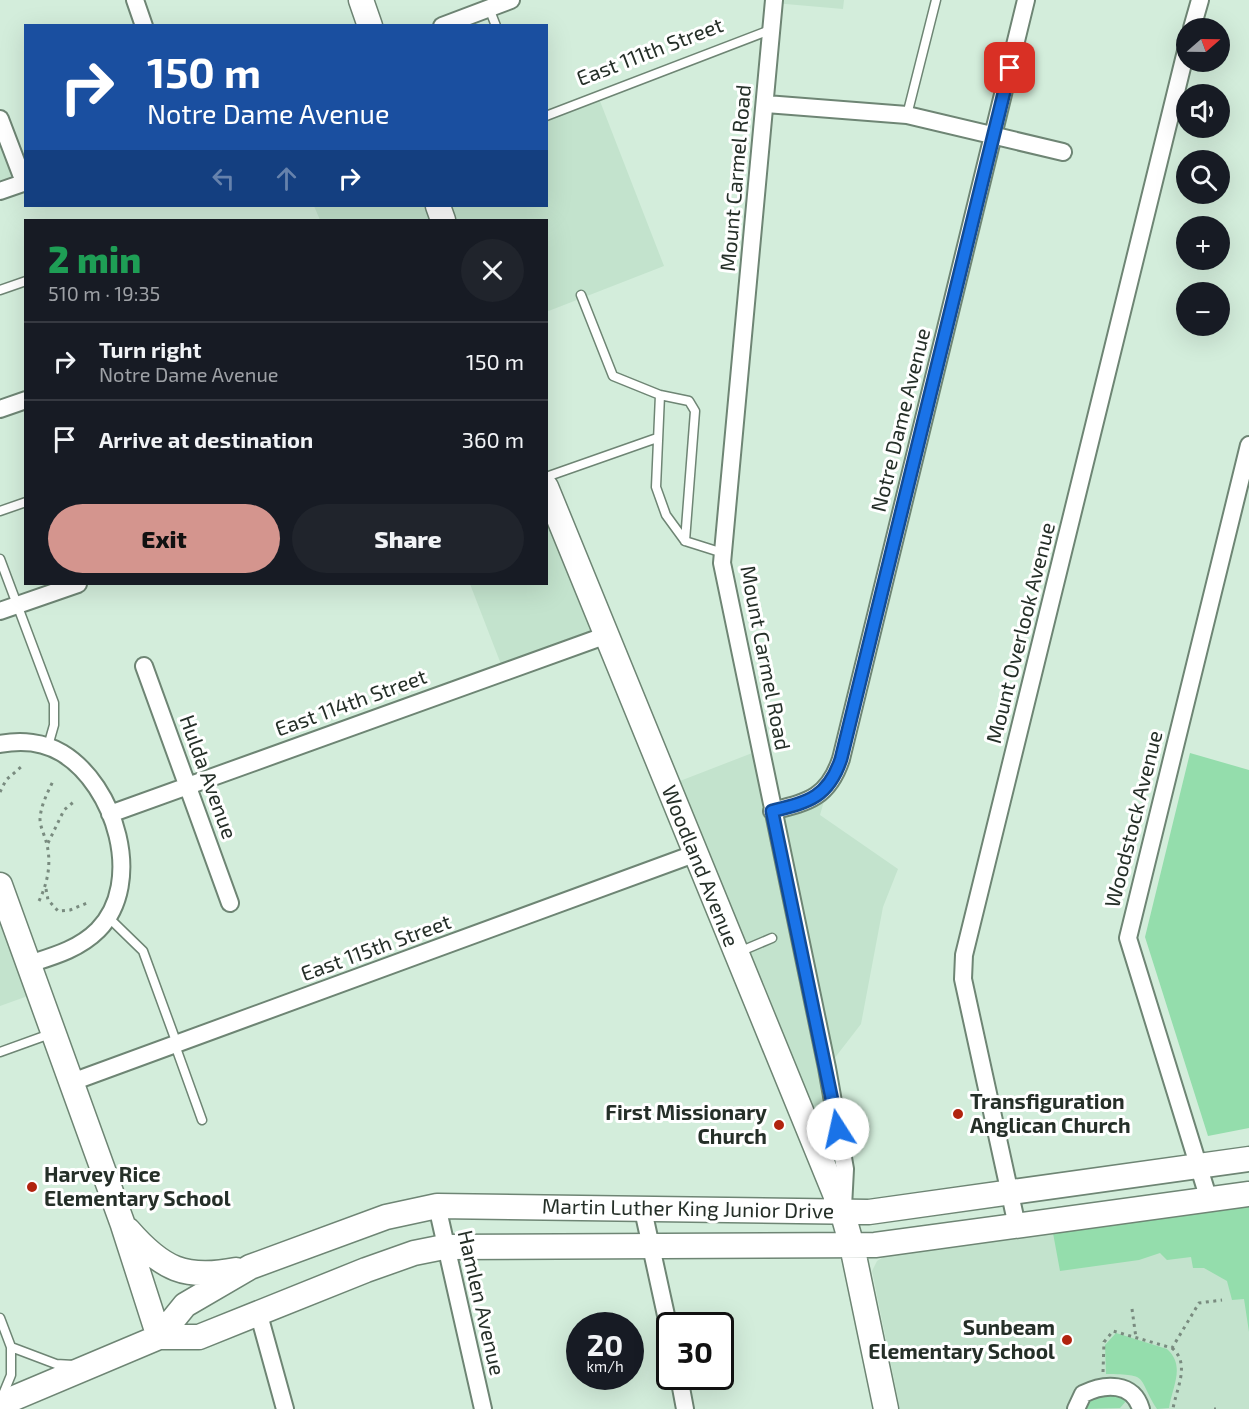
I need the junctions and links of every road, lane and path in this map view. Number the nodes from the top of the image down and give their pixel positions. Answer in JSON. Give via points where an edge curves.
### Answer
{"nodes":[{"id":1,"x":135,"y":0,"type":"edge"},
{"id":2,"x":361,"y":0,"type":"edge"},
{"id":3,"x":512,"y":0,"type":"edge"},
{"id":4,"x":774,"y":0,"type":"edge"},
{"id":5,"x":936,"y":0,"type":"edge"},
{"id":6,"x":1026,"y":0,"type":"edge"},
{"id":7,"x":1200,"y":0,"type":"edge"},
{"id":8,"x":489,"y":8,"type":"junction"},
{"id":9,"x":1195,"y":18,"type":"edge"},
{"id":10,"x":143,"y":24,"type":"edge"},
{"id":11,"x":369,"y":24,"type":"edge"},
{"id":12,"x":447,"y":24,"type":"edge"},
{"id":13,"x":495,"y":24,"type":"edge"},
{"id":14,"x":770,"y":30,"type":"junction"},
{"id":15,"x":1181,"y":72,"type":"edge"},
{"id":16,"x":766,"y":104,"type":"junction"},
{"id":17,"x":548,"y":115,"type":"edge"},
{"id":18,"x":907,"y":115,"type":"junction"},
{"id":19,"x":0,"y":119,"type":"edge"},
{"id":20,"x":994,"y":136,"type":"junction"},
{"id":21,"x":1063,"y":152,"type":"dead end"},
{"id":22,"x":24,"y":179,"type":"edge"},
{"id":23,"x":24,"y":182,"type":"edge"},
{"id":24,"x":0,"y":191,"type":"edge"},
{"id":25,"x":24,"y":282,"type":"edge"},
{"id":26,"x":0,"y":290,"type":"edge"},
{"id":27,"x":581,"y":295,"type":"dead end"},
{"id":28,"x":660,"y":395,"type":"junction"},
{"id":29,"x":24,"y":401,"type":"edge"},
{"id":30,"x":0,"y":409,"type":"edge"},
{"id":31,"x":657,"y":438,"type":"junction"},
{"id":32,"x":1249,"y":445,"type":"edge"},
{"id":33,"x":548,"y":476,"type":"edge"},
{"id":34,"x":548,"y":492,"type":"edge"},
{"id":35,"x":24,"y":502,"type":"edge"},
{"id":36,"x":0,"y":511,"type":"edge"},
{"id":37,"x":685,"y":541,"type":"junction"},
{"id":38,"x":723,"y":553,"type":"junction"},
{"id":39,"x":0,"y":559,"type":"edge"},
{"id":40,"x":75,"y":585,"type":"edge"},
{"id":41,"x":18,"y":605,"type":"junction"},
{"id":42,"x":0,"y":611,"type":"edge"},
{"id":43,"x":607,"y":635,"type":"junction"},
{"id":44,"x":144,"y":666,"type":"dead end"},
{"id":45,"x":0,"y":744,"type":"edge"},
{"id":46,"x":48,"y":746,"type":"junction"},
{"id":47,"x":21,"y":767,"type":"dead end"},
{"id":48,"x":54,"y":779,"type":"dead end"},
{"id":49,"x":188,"y":786,"type":"junction"},
{"id":50,"x":0,"y":792,"type":"edge"},
{"id":51,"x":76,"y":800,"type":"dead end"},
{"id":52,"x":772,"y":811,"type":"junction"},
{"id":53,"x":110,"y":814,"type":"junction"},
{"id":54,"x":47,"y":844,"type":"junction"},
{"id":55,"x":694,"y":854,"type":"junction"},
{"id":56,"x":0,"y":885,"type":"edge"},
{"id":57,"x":45,"y":887,"type":"junction"},
{"id":58,"x":39,"y":901,"type":"dead end"},
{"id":59,"x":87,"y":903,"type":"dead end"},
{"id":60,"x":230,"y":903,"type":"dead end"},
{"id":61,"x":108,"y":917,"type":"junction"},
{"id":62,"x":772,"y":938,"type":"dead end"},
{"id":63,"x":735,"y":953,"type":"junction"},
{"id":64,"x":29,"y":964,"type":"junction"},
{"id":65,"x":54,"y":1033,"type":"junction"},
{"id":66,"x":176,"y":1044,"type":"junction"},
{"id":67,"x":0,"y":1052,"type":"edge"},
{"id":68,"x":72,"y":1082,"type":"junction"},
{"id":69,"x":202,"y":1120,"type":"dead end"},
{"id":70,"x":1249,"y":1159,"type":"edge"},
{"id":71,"x":1198,"y":1166,"type":"junction"},
{"id":72,"x":1008,"y":1192,"type":"junction"},
{"id":73,"x":1249,"y":1194,"type":"edge"},
{"id":74,"x":1209,"y":1200,"type":"junction"},
{"id":75,"x":437,"y":1206,"type":"junction"},
{"id":76,"x":643,"y":1210,"type":"junction"},
{"id":77,"x":842,"y":1211,"type":"junction"},
{"id":78,"x":123,"y":1225,"type":"junction"},
{"id":79,"x":1017,"y":1226,"type":"junction"},
{"id":80,"x":852,"y":1246,"type":"junction"},
{"id":81,"x":444,"y":1247,"type":"junction"},
{"id":82,"x":652,"y":1247,"type":"junction"},
{"id":83,"x":250,"y":1267,"type":"junction"},
{"id":84,"x":1222,"y":1299,"type":"dead end"},
{"id":85,"x":1132,"y":1309,"type":"dead end"},
{"id":86,"x":665,"y":1312,"type":"edge"},
{"id":87,"x":259,"y":1315,"type":"junction"},
{"id":88,"x":0,"y":1318,"type":"edge"},
{"id":89,"x":159,"y":1337,"type":"junction"},
{"id":90,"x":1136,"y":1338,"type":"junction"},
{"id":91,"x":11,"y":1347,"type":"junction"},
{"id":92,"x":1172,"y":1348,"type":"junction"},
{"id":93,"x":86,"y":1370,"type":"junction"},
{"id":94,"x":1104,"y":1377,"type":"dead end"},
{"id":95,"x":681,"y":1390,"type":"edge"},
{"id":96,"x":13,"y":1402,"type":"edge"},
{"id":97,"x":285,"y":1409,"type":"edge"},
{"id":98,"x":483,"y":1409,"type":"edge"},
{"id":99,"x":685,"y":1409,"type":"edge"},
{"id":100,"x":886,"y":1409,"type":"edge"},
{"id":101,"x":1076,"y":1409,"type":"edge"},
{"id":102,"x":1141,"y":1409,"type":"edge"},
{"id":103,"x":1173,"y":1409,"type":"edge"}],
"edges":[{"from":1,"to":10,"type":"street"},
{"from":2,"to":11,"type":"main road"},
{"from":3,"to":8,"type":"street"},
{"from":4,"to":14,"type":"street","name":"Mount Carmel Road"},
{"from":5,"to":18,"type":"lane"},
{"from":6,"to":20,"type":"street","name":"Notre Dame Avenue"},
{"from":7,"to":9,"type":"street"},
{"from":8,"to":12,"type":"street"},
{"from":8,"to":13,"type":"lane"},
{"from":14,"to":16,"type":"street","name":"Mount Carmel Road"},
{"from":14,"to":17,"type":"lane","name":"East 111th Street"},
{"from":15,"to":72,"type":"street","name":"Mount Overlook Avenue","via":[[964,955],[963,979]]},
{"from":16,"to":18,"type":"street"},
{"from":16,"to":38,"type":"street","name":"Mount Carmel Road"},
{"from":18,"to":20,"type":"street"},
{"from":19,"to":22,"type":"street"},
{"from":20,"to":21,"type":"street"},
{"from":20,"to":52,"type":"street","name":"Notre Dame Avenue","via":[[836,775],[828,787],[809,801]]},
{"from":23,"to":24,"type":"street"},
{"from":25,"to":26,"type":"lane"},
{"from":27,"to":28,"type":"lane","via":[[613,376]]},
{"from":28,"to":31,"type":"lane"},
{"from":28,"to":37,"type":"lane","via":[[689,401],[695,411]]},
{"from":29,"to":30,"type":"street"},
{"from":31,"to":33,"type":"lane"},
{"from":31,"to":37,"type":"lane","via":[[656,487],[666,515]]},
{"from":32,"to":71,"type":"street","name":"Woodstock Avenue","via":[[1128,938]]},
{"from":34,"to":43,"type":"main road","name":"Woodland Avenue"},
{"from":35,"to":36,"type":"lane"},
{"from":37,"to":38,"type":"lane"},
{"from":38,"to":52,"type":"street","name":"Mount Carmel Road"},
{"from":39,"to":41,"type":"lane"},
{"from":40,"to":41,"type":"street"},
{"from":41,"to":42,"type":"street"},
{"from":41,"to":46,"type":"lane","via":[[54,703],[54,726]]},
{"from":43,"to":49,"type":"street","name":"East 114th Street"},
{"from":43,"to":55,"type":"main road","name":"Woodland Avenue"},
{"from":44,"to":49,"type":"street","name":"Hulda Avenue"},
{"from":45,"to":46,"type":"street"},
{"from":46,"to":53,"type":"street","via":[[87,774]]},
{"from":47,"to":50,"type":"path","via":[[6,780]]},
{"from":48,"to":54,"type":"path","via":[[40,821]]},
{"from":49,"to":53,"type":"street","name":"East 114th Street"},
{"from":49,"to":60,"type":"street","name":"Hulda Avenue"},
{"from":51,"to":54,"type":"path","via":[[64,810]]},
{"from":52,"to":77,"type":"street","name":"Mount Carmel Road","via":[[843,1158],[846,1182]]},
{"from":53,"to":61,"type":"street","via":[[122,864],[120,889]]},
{"from":54,"to":57,"type":"path","via":[[49,869]]},
{"from":55,"to":63,"type":"main road","name":"Woodland Avenue"},
{"from":55,"to":66,"type":"street","name":"East 115th Street"},
{"from":56,"to":64,"type":"main road"},
{"from":57,"to":58,"type":"path"},
{"from":57,"to":59,"type":"path","via":[[48,900],[58,911]]},
{"from":61,"to":64,"type":"street","via":[[78,945]]},
{"from":61,"to":66,"type":"lane","via":[[143,951]]},
{"from":62,"to":63,"type":"lane"},
{"from":63,"to":77,"type":"main road","name":"Woodland Avenue"},
{"from":64,"to":65,"type":"main road"},
{"from":65,"to":67,"type":"lane"},
{"from":65,"to":68,"type":"main road"},
{"from":66,"to":68,"type":"street","name":"East 115th Street"},
{"from":66,"to":69,"type":"lane"},
{"from":68,"to":78,"type":"main road"},
{"from":70,"to":71,"type":"main road","name":"Martin Luther King Junior Drive"},
{"from":71,"to":72,"type":"main road","name":"Martin Luther King Junior Drive"},
{"from":71,"to":74,"type":"street","name":"Woodstock Avenue"},
{"from":72,"to":77,"type":"main road","name":"Martin Luther King Junior Drive","via":[[879,1210]]},
{"from":72,"to":79,"type":"street","name":"Mount Overlook Avenue"},
{"from":73,"to":74,"type":"main road","name":"Martin Luther King Junior Drive"},
{"from":74,"to":79,"type":"main road","name":"Martin Luther King Junior Drive"},
{"from":75,"to":76,"type":"main road","name":"Martin Luther King Junior Drive"},
{"from":75,"to":81,"type":"street","name":"Hamlen Avenue"},
{"from":75,"to":83,"type":"main road","name":"Martin Luther King Junior Drive","via":[[386,1216]]},
{"from":76,"to":77,"type":"main road","name":"Martin Luther King Junior Drive"},
{"from":76,"to":82,"type":"street"},
{"from":77,"to":80,"type":"main road","name":"Woodland Avenue"},
{"from":78,"to":83,"type":"main road","via":[[150,1253],[181,1272],[215,1274]]},
{"from":78,"to":89,"type":"main road"},
{"from":79,"to":80,"type":"main road","name":"Martin Luther King Junior Drive"},
{"from":80,"to":82,"type":"main road","name":"Martin Luther King Junior Drive"},
{"from":80,"to":100,"type":"main road","name":"Woodland Avenue"},
{"from":81,"to":82,"type":"main road","name":"Martin Luther King Junior Drive"},
{"from":81,"to":87,"type":"main road","name":"Martin Luther King Junior Drive","via":[[385,1263]]},
{"from":81,"to":98,"type":"street","name":"Hamlen Avenue"},
{"from":82,"to":86,"type":"street"},
{"from":83,"to":89,"type":"main road","name":"Martin Luther King Junior Drive","via":[[185,1305]]},
{"from":84,"to":92,"type":"path","via":[[1199,1304]]},
{"from":85,"to":90,"type":"path"},
{"from":87,"to":89,"type":"main road","name":"Martin Luther King Junior Drive","via":[[199,1337]]},
{"from":87,"to":97,"type":"street"},
{"from":88,"to":91,"type":"lane"},
{"from":89,"to":93,"type":"main road"},
{"from":90,"to":92,"type":"path"},
{"from":90,"to":94,"type":"path","via":[[1123,1332],[1109,1333],[1102,1350]]},
{"from":91,"to":93,"type":"lane","via":[[56,1364],[69,1363]]},
{"from":91,"to":96,"type":"lane","via":[[7,1390]]},
{"from":92,"to":103,"type":"path","via":[[1183,1366]]},
{"from":93,"to":96,"type":"main road"},
{"from":95,"to":99,"type":"street"},
{"from":101,"to":102,"type":"street","via":[[1083,1394],[1109,1385],[1132,1394]]}]}
